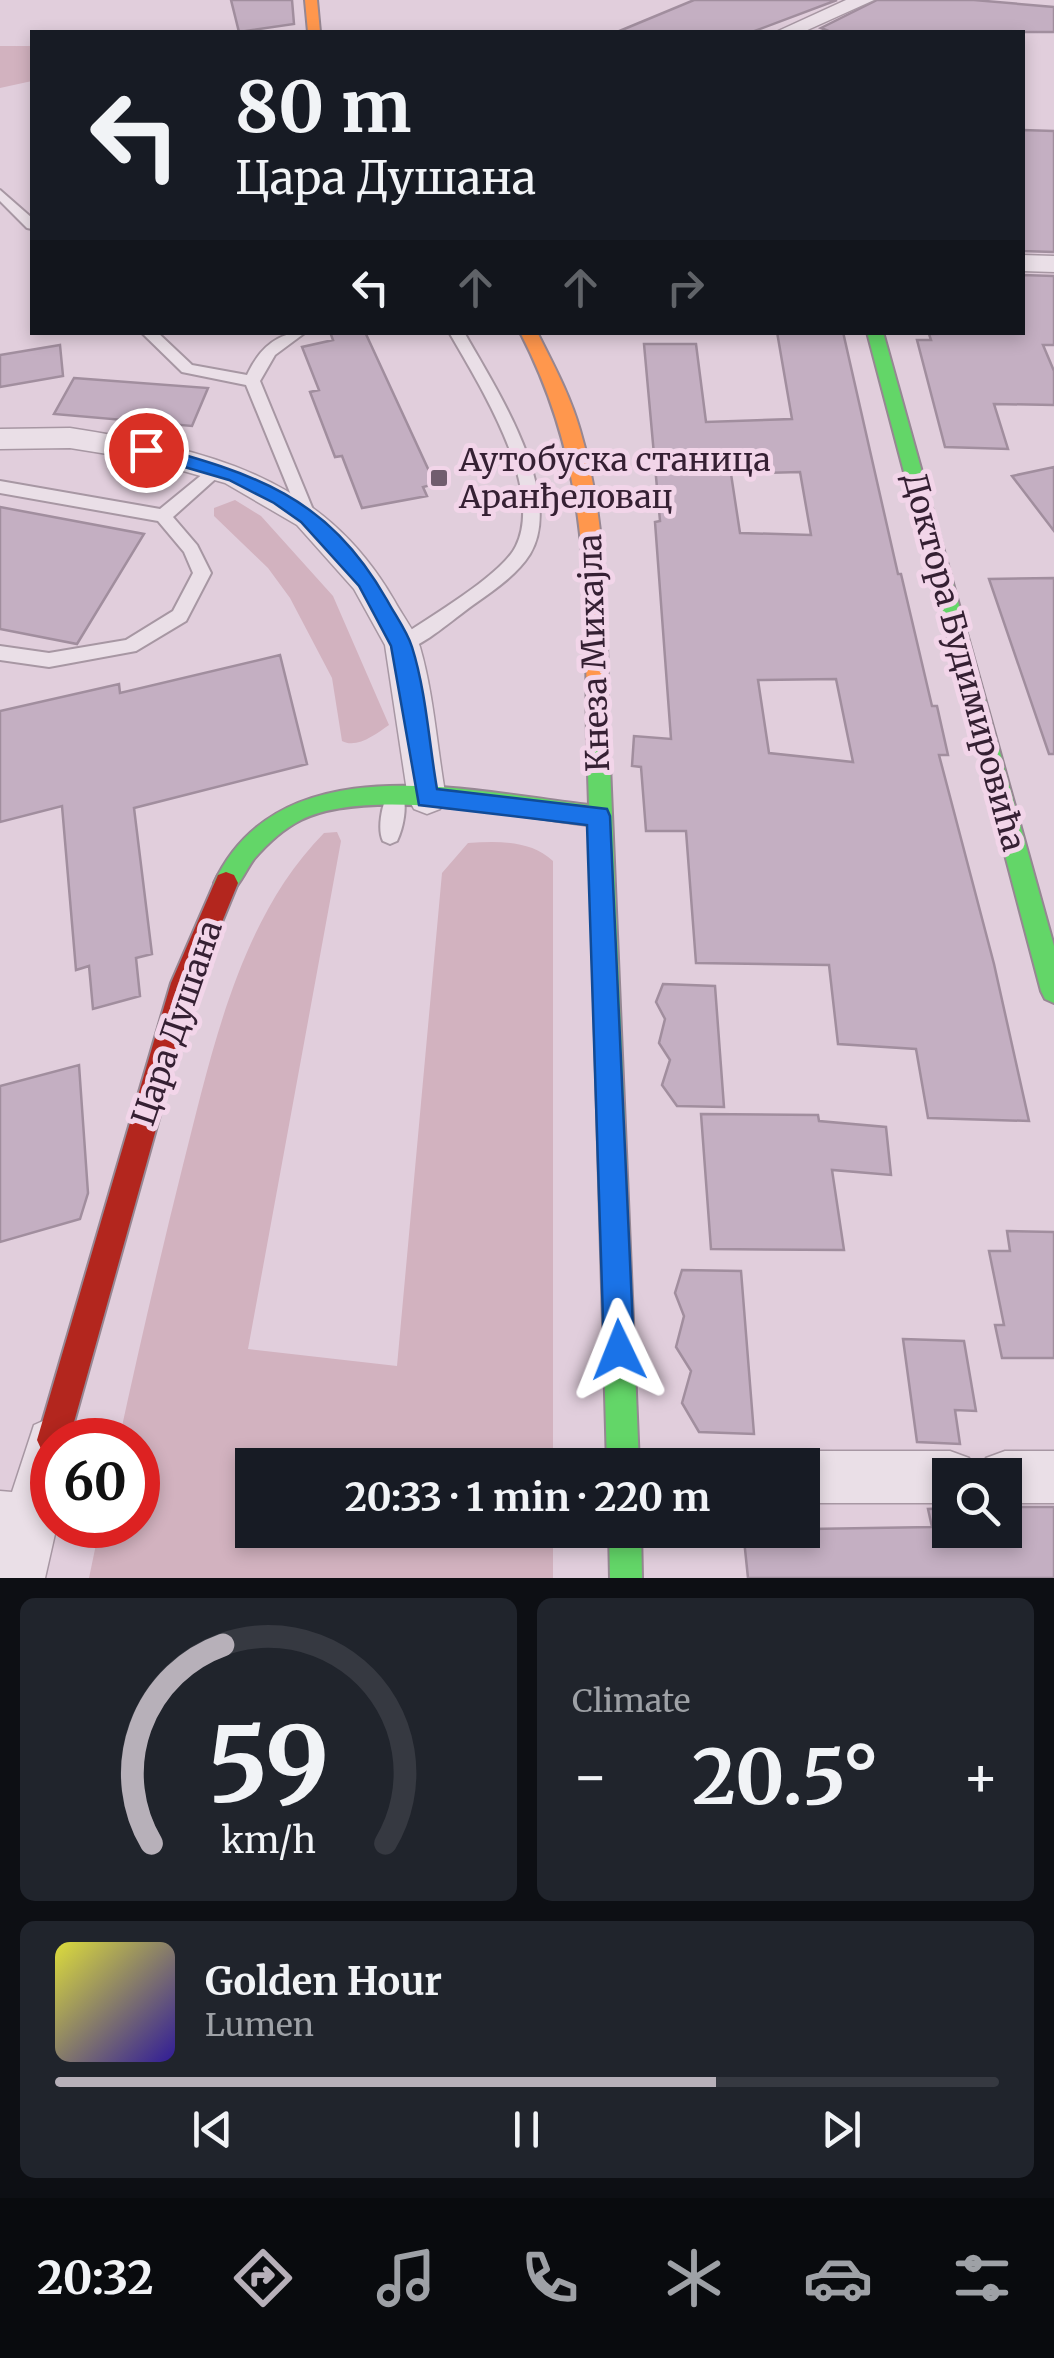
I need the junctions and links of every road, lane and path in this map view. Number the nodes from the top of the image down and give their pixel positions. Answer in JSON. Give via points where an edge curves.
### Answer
{"nodes":[{"id":1,"x":311,"y":0,"type":"edge"},
{"id":2,"x":864,"y":0,"type":"edge"},
{"id":3,"x":314,"y":30,"type":"edge"},
{"id":4,"x":791,"y":30,"type":"edge"},
{"id":5,"x":0,"y":194,"type":"edge"},
{"id":6,"x":30,"y":222,"type":"edge"},
{"id":7,"x":1025,"y":263,"type":"edge"},
{"id":8,"x":1054,"y":264,"type":"edge"},
{"id":9,"x":151,"y":335,"type":"edge"},
{"id":10,"x":294,"y":335,"type":"edge"},
{"id":11,"x":458,"y":335,"type":"edge"},
{"id":12,"x":530,"y":335,"type":"edge"},
{"id":13,"x":875,"y":335,"type":"edge"},
{"id":14,"x":252,"y":381,"type":"junction"},
{"id":15,"x":0,"y":440,"type":"edge"},
{"id":16,"x":214,"y":470,"type":"junction"},
{"id":17,"x":0,"y":487,"type":"edge"},
{"id":18,"x":163,"y":516,"type":"junction"},
{"id":19,"x":308,"y":517,"type":"junction"},
{"id":20,"x":402,"y":645,"type":"junction"},
{"id":21,"x":0,"y":653,"type":"edge"},
{"id":22,"x":411,"y":798,"type":"junction"},
{"id":23,"x":599,"y":816,"type":"junction"},
{"id":24,"x":390,"y":835,"type":"dead end"},
{"id":25,"x":1054,"y":992,"type":"edge"},
{"id":26,"x":60,"y":1418,"type":"edge"},
{"id":27,"x":622,"y":1448,"type":"edge"},
{"id":28,"x":932,"y":1477,"type":"edge"},
{"id":29,"x":1022,"y":1477,"type":"edge"},
{"id":30,"x":1054,"y":1477,"type":"edge"},
{"id":31,"x":820,"y":1478,"type":"edge"},
{"id":32,"x":30,"y":1490,"type":"edge"},
{"id":33,"x":16,"y":1519,"type":"edge"},
{"id":34,"x":625,"y":1548,"type":"edge"},
{"id":35,"x":18,"y":1578,"type":"edge"},
{"id":36,"x":626,"y":1578,"type":"edge"}],
"edges":[{"from":1,"to":3,"type":"street"},
{"from":2,"to":4,"type":"street"},
{"from":5,"to":6,"type":"lane"},
{"from":7,"to":8,"type":"street"},
{"from":9,"to":14,"type":"lane","via":[[187,369]]},
{"from":10,"to":14,"type":"lane","via":[[268,352]]},
{"from":11,"to":20,"type":"lane","via":[[510,432],[530,496],[530,522],[524,549],[499,574]]},
{"from":12,"to":23,"type":"street","name":"Кнеза Михајла","via":[[566,404],[588,492]]},
{"from":13,"to":25,"type":"street","name":"Доктора Будимировића"},
{"from":14,"to":19,"type":"lane"},
{"from":15,"to":16,"type":"street","via":[[70,438]]},
{"from":16,"to":18,"type":"lane"},
{"from":16,"to":19,"type":"street"},
{"from":17,"to":18,"type":"lane"},
{"from":18,"to":21,"type":"lane","via":[[202,573],[180,616],[130,646],[48,660]]},
{"from":19,"to":20,"type":"street","via":[[366,581]]},
{"from":20,"to":22,"type":"street"},
{"from":22,"to":23,"type":"street","name":"Цара Душана"},
{"from":22,"to":24,"type":"lane"},
{"from":22,"to":26,"type":"street","name":"Цара Душана","via":[[338,800],[300,809],[267,832],[231,872],[184,983]]},
{"from":23,"to":27,"type":"street","name":"Кнеза Михајла"},
{"from":28,"to":31,"type":"street"},
{"from":29,"to":30,"type":"street"},
{"from":32,"to":33,"type":"street","name":"Цара Душана"},
{"from":33,"to":35,"type":"street","name":"Цара Душана"},
{"from":34,"to":36,"type":"street"}]}
